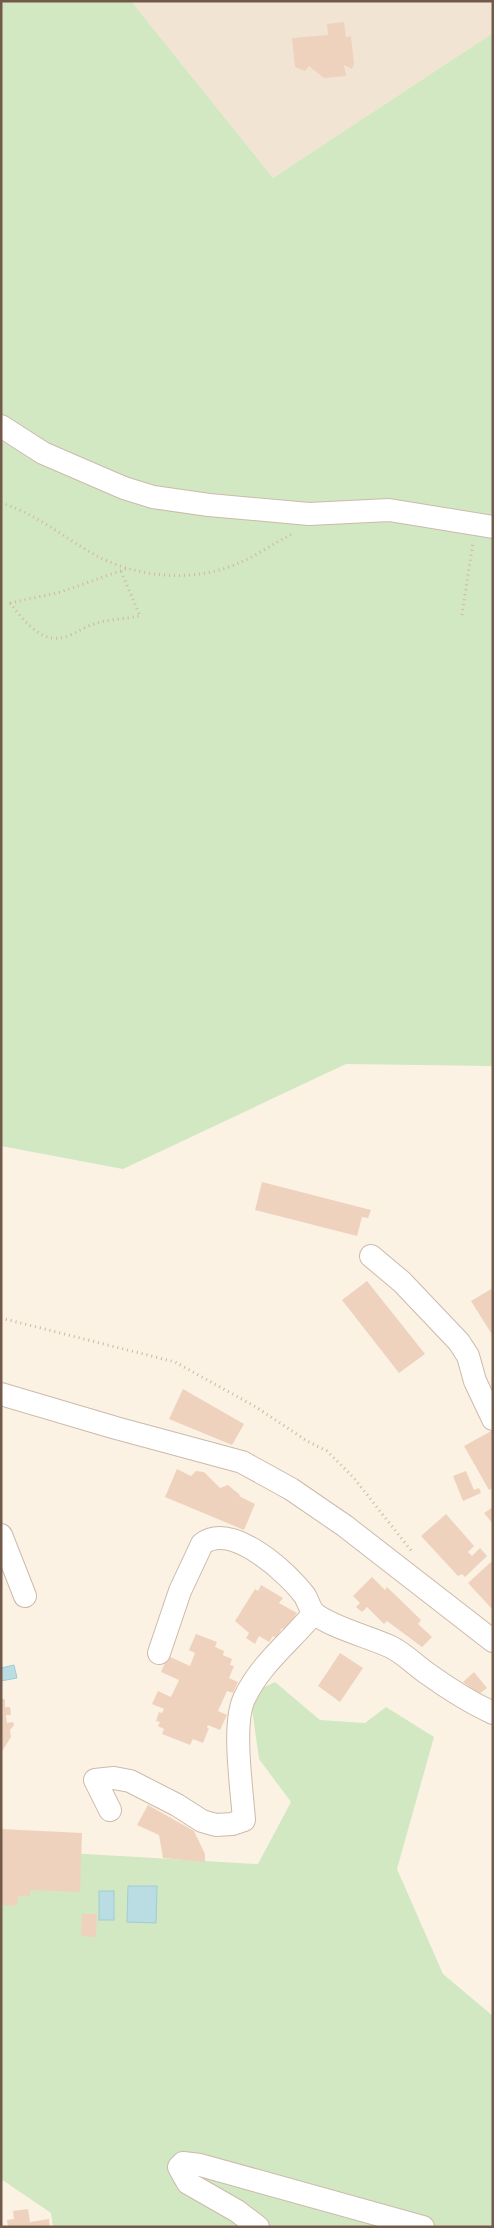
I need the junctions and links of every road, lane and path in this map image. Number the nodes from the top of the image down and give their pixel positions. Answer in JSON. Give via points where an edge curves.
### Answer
{"nodes":[{"id":1,"x":1,"y":426,"type":"edge"},
{"id":2,"x":1,"y":503,"type":"edge"},
{"id":3,"x":322,"y":513,"type":"junction"},
{"id":4,"x":484,"y":525,"type":"edge"},
{"id":5,"x":128,"y":568,"type":"junction"},
{"id":6,"x":121,"y":571,"type":"junction"},
{"id":7,"x":462,"y":615,"type":"dead end"},
{"id":8,"x":371,"y":1256,"type":"dead end"},
{"id":9,"x":1,"y":1318,"type":"edge"},
{"id":10,"x":1,"y":1394,"type":"edge"},
{"id":11,"x":490,"y":1408,"type":"edge"},
{"id":12,"x":1,"y":1535,"type":"edge"},
{"id":13,"x":409,"y":1575,"type":"junction"},
{"id":14,"x":25,"y":1596,"type":"dead end"},
{"id":15,"x":314,"y":1613,"type":"junction"},
{"id":16,"x":493,"y":1641,"type":"edge"},
{"id":17,"x":159,"y":1653,"type":"dead end"},
{"id":18,"x":493,"y":1713,"type":"edge"},
{"id":19,"x":110,"y":1810,"type":"dead end"},
{"id":20,"x":258,"y":2227,"type":"edge"},
{"id":21,"x":423,"y":2227,"type":"edge"}],
"edges":[{"from":1,"to":3,"type":"street","via":[[43,453],[152,497],[255,510]]},
{"from":2,"to":5,"type":"path","via":[[20,508],[108,562]]},
{"from":3,"to":4,"type":"street","via":[[389,510]]},
{"from":3,"to":5,"type":"path","via":[[302,530],[222,569],[197,574],[154,574]]},
{"from":4,"to":7,"type":"path"},
{"from":5,"to":6,"type":"path"},
{"from":6,"to":6,"type":"path","via":[[61,592],[10,603],[41,635],[54,639],[94,624],[140,616]]},
{"from":8,"to":11,"type":"street","via":[[402,1282],[459,1342]]},
{"from":9,"to":13,"type":"path","via":[[175,1362],[327,1451],[354,1478],[417,1558]]},
{"from":10,"to":13,"type":"street","via":[[242,1462],[312,1503]]},
{"from":12,"to":14,"type":"street"},
{"from":13,"to":16,"type":"street"},
{"from":15,"to":17,"type":"street","via":[[305,1596],[256,1551],[228,1538],[207,1539],[196,1554],[182,1585]]},
{"from":15,"to":18,"type":"street","via":[[430,1665],[469,1702]]},
{"from":15,"to":19,"type":"street","via":[[281,1647],[244,1700],[238,1727],[244,1820],[232,1824],[202,1821],[130,1781],[114,1778],[95,1780]]},
{"from":20,"to":21,"type":"street","via":[[188,2183],[179,2167],[183,2163],[200,2165]]}]}
